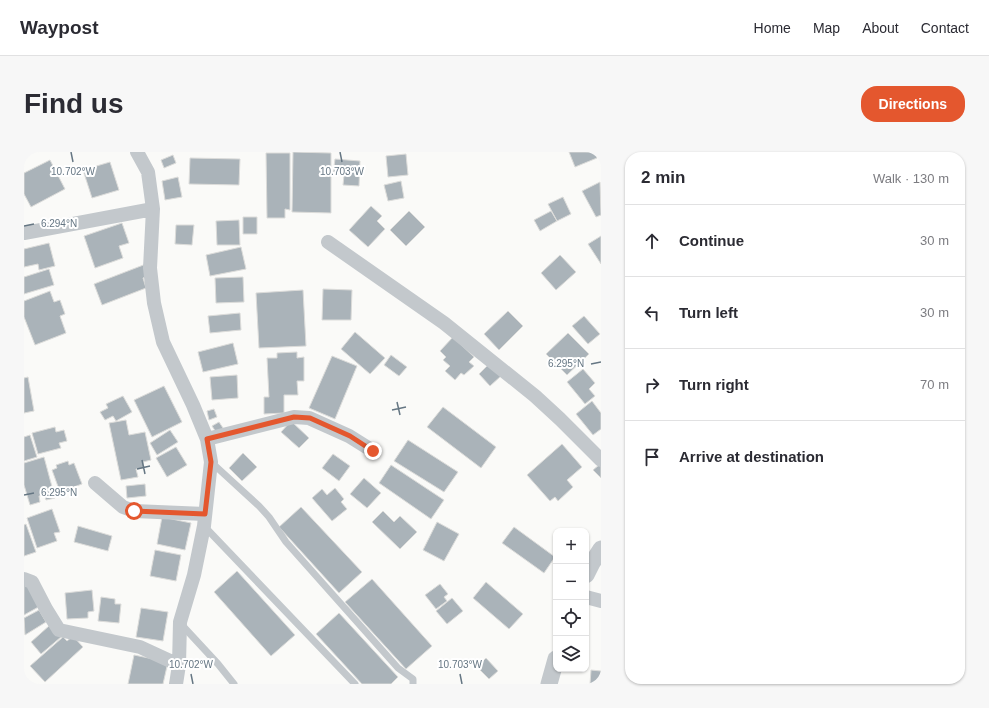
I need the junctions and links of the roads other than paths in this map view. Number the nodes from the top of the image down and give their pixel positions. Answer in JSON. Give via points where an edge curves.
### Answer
{"nodes":[{"id":1,"x":137,"y":152,"type":"edge"},
{"id":2,"x":153,"y":209,"type":"junction"},
{"id":3,"x":24,"y":233,"type":"edge"},
{"id":4,"x":328,"y":242,"type":"dead end"},
{"id":5,"x":207,"y":439,"type":"junction"},
{"id":6,"x":373,"y":451,"type":"dead end"},
{"id":7,"x":601,"y":460,"type":"edge"},
{"id":8,"x":211,"y":462,"type":"junction"},
{"id":9,"x":95,"y":482,"type":"dead end"},
{"id":10,"x":204,"y":520,"type":"junction"},
{"id":11,"x":601,"y":550,"type":"edge"},
{"id":12,"x":589,"y":569,"type":"edge"},
{"id":13,"x":24,"y":579,"type":"edge"},
{"id":14,"x":589,"y":598,"type":"edge"},
{"id":15,"x":601,"y":601,"type":"edge"},
{"id":16,"x":180,"y":622,"type":"junction"},
{"id":17,"x":179,"y":665,"type":"junction"},
{"id":18,"x":553,"y":670,"type":"edge"},
{"id":19,"x":176,"y":684,"type":"edge"},
{"id":20,"x":234,"y":684,"type":"edge"},
{"id":21,"x":355,"y":684,"type":"edge"},
{"id":22,"x":413,"y":684,"type":"edge"},
{"id":23,"x":549,"y":684,"type":"edge"}],
"edges":[{"from":1,"to":2,"type":"street","via":[[148,172]]},
{"from":2,"to":3,"type":"street"},
{"from":2,"to":5,"type":"street","via":[[150,268],[163,342]]},
{"from":4,"to":7,"type":"street","via":[[444,323],[535,396]]},
{"from":5,"to":6,"type":"street","via":[[294,417],[310,418],[350,436]]},
{"from":5,"to":8,"type":"street"},
{"from":8,"to":10,"type":"street"},
{"from":8,"to":22,"type":"lane","via":[[269,517],[286,542],[398,668],[413,679]]},
{"from":9,"to":10,"type":"street","via":[[123,507],[134,511]]},
{"from":10,"to":16,"type":"street","via":[[194,576]]},
{"from":10,"to":21,"type":"lane"},
{"from":11,"to":12,"type":"street"},
{"from":13,"to":17,"type":"street","via":[[32,582],[59,630],[140,647]]},
{"from":14,"to":15,"type":"street"},
{"from":16,"to":17,"type":"street"},
{"from":16,"to":20,"type":"lane"},
{"from":17,"to":19,"type":"street"},
{"from":18,"to":23,"type":"street"}]}
